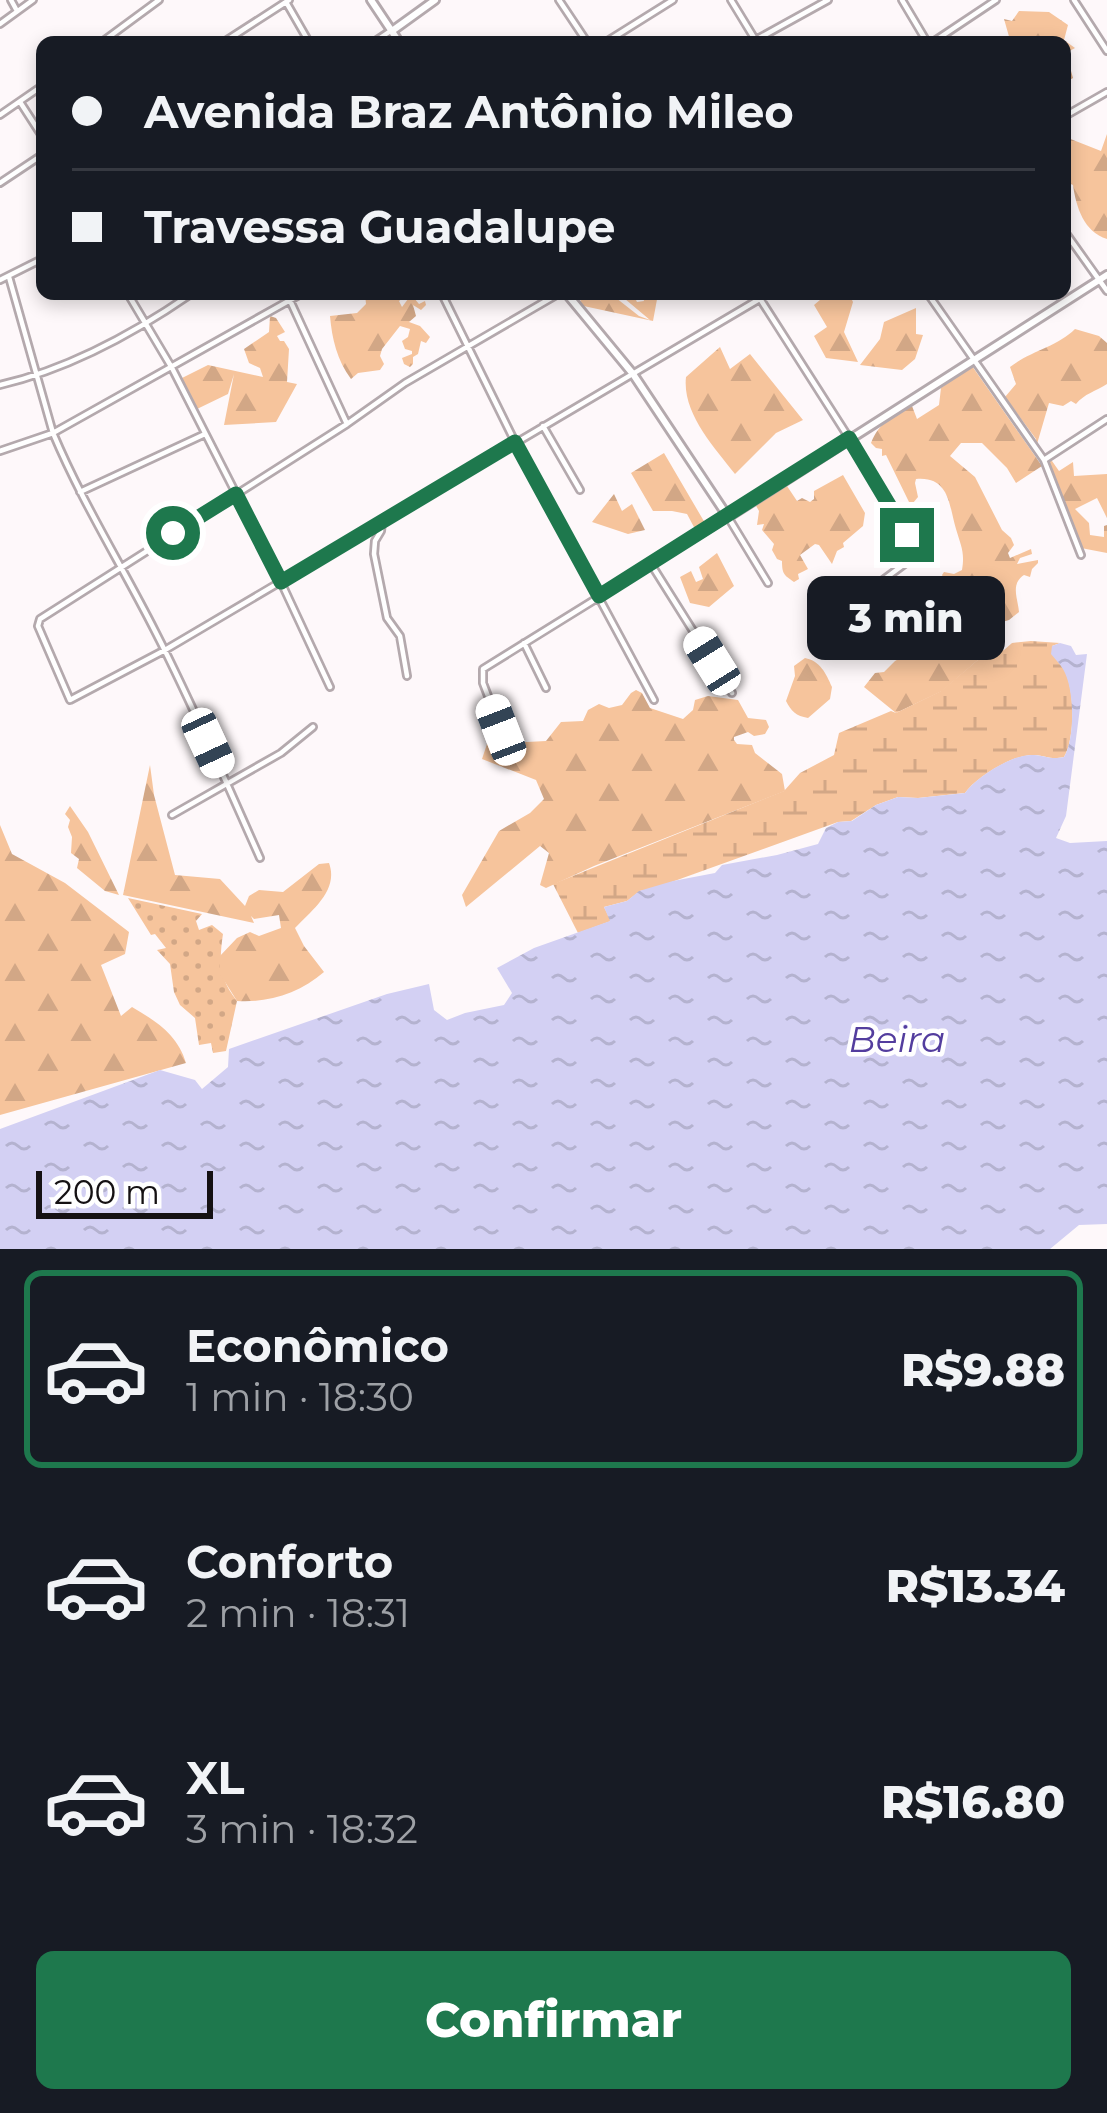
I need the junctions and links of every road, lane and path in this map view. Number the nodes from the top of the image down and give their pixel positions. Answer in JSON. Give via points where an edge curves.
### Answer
{"nodes":[{"id":1,"x":11,"y":0,"type":"edge"},
{"id":2,"x":33,"y":0,"type":"edge"},
{"id":3,"x":159,"y":0,"type":"edge"},
{"id":4,"x":370,"y":0,"type":"edge"},
{"id":5,"x":435,"y":0,"type":"edge"},
{"id":6,"x":559,"y":0,"type":"edge"},
{"id":7,"x":673,"y":0,"type":"edge"},
{"id":8,"x":731,"y":0,"type":"edge"},
{"id":9,"x":828,"y":0,"type":"edge"},
{"id":10,"x":902,"y":0,"type":"edge"},
{"id":11,"x":996,"y":0,"type":"edge"},
{"id":12,"x":1074,"y":0,"type":"edge"},
{"id":13,"x":288,"y":1,"type":"edge"},
{"id":14,"x":17,"y":11,"type":"junction"},
{"id":15,"x":0,"y":24,"type":"edge"},
{"id":16,"x":392,"y":31,"type":"junction"},
{"id":17,"x":110,"y":36,"type":"edge"},
{"id":18,"x":233,"y":36,"type":"edge"},
{"id":19,"x":306,"y":36,"type":"edge"},
{"id":20,"x":384,"y":36,"type":"edge"},
{"id":21,"x":395,"y":36,"type":"edge"},
{"id":22,"x":583,"y":36,"type":"edge"},
{"id":23,"x":616,"y":36,"type":"edge"},
{"id":24,"x":752,"y":36,"type":"edge"},
{"id":25,"x":764,"y":36,"type":"edge"},
{"id":26,"x":926,"y":36,"type":"edge"},
{"id":27,"x":939,"y":36,"type":"edge"},
{"id":28,"x":1107,"y":51,"type":"edge"},
{"id":29,"x":36,"y":90,"type":"edge"},
{"id":30,"x":1107,"y":92,"type":"edge"},
{"id":31,"x":20,"y":102,"type":"junction"},
{"id":32,"x":1071,"y":113,"type":"edge"},
{"id":33,"x":0,"y":115,"type":"edge"},
{"id":34,"x":36,"y":127,"type":"edge"},
{"id":35,"x":36,"y":159,"type":"edge"},
{"id":36,"x":0,"y":183,"type":"edge"},
{"id":37,"x":1071,"y":239,"type":"edge"},
{"id":38,"x":36,"y":262,"type":"edge"},
{"id":39,"x":9,"y":278,"type":"junction"},
{"id":40,"x":1103,"y":278,"type":"edge"},
{"id":41,"x":0,"y":280,"type":"edge"},
{"id":42,"x":1107,"y":291,"type":"edge"},
{"id":43,"x":1071,"y":299,"type":"edge"},
{"id":44,"x":131,"y":300,"type":"edge"},
{"id":45,"x":182,"y":300,"type":"edge"},
{"id":46,"x":284,"y":300,"type":"edge"},
{"id":47,"x":290,"y":300,"type":"edge"},
{"id":48,"x":445,"y":300,"type":"edge"},
{"id":49,"x":552,"y":300,"type":"edge"},
{"id":50,"x":568,"y":300,"type":"edge"},
{"id":51,"x":752,"y":300,"type":"edge"},
{"id":52,"x":762,"y":300,"type":"edge"},
{"id":53,"x":932,"y":300,"type":"edge"},
{"id":54,"x":1069,"y":300,"type":"edge"},
{"id":55,"x":144,"y":326,"type":"junction"},
{"id":56,"x":469,"y":346,"type":"junction"},
{"id":57,"x":974,"y":361,"type":"junction"},
{"id":58,"x":172,"y":368,"type":"junction"},
{"id":59,"x":632,"y":374,"type":"junction"},
{"id":60,"x":37,"y":376,"type":"junction"},
{"id":61,"x":0,"y":385,"type":"edge"},
{"id":62,"x":1107,"y":419,"type":"edge"},
{"id":63,"x":347,"y":424,"type":"junction"},
{"id":64,"x":543,"y":426,"type":"junction"},
{"id":65,"x":53,"y":433,"type":"junction"},
{"id":66,"x":206,"y":434,"type":"junction"},
{"id":67,"x":849,"y":438,"type":"junction"},
{"id":68,"x":515,"y":442,"type":"junction"},
{"id":69,"x":0,"y":451,"type":"edge"},
{"id":70,"x":1044,"y":460,"type":"junction"},
{"id":71,"x":580,"y":490,"type":"dead end"},
{"id":72,"x":80,"y":492,"type":"junction"},
{"id":73,"x":236,"y":494,"type":"junction"},
{"id":74,"x":728,"y":517,"type":"junction"},
{"id":75,"x":382,"y":522,"type":"junction"},
{"id":76,"x":1081,"y":555,"type":"dead end"},
{"id":77,"x":651,"y":564,"type":"junction"},
{"id":78,"x":122,"y":568,"type":"junction"},
{"id":79,"x":281,"y":582,"type":"junction"},
{"id":80,"x":768,"y":583,"type":"dead end"},
{"id":81,"x":599,"y":596,"type":"junction"},
{"id":82,"x":848,"y":606,"type":"dead end"},
{"id":83,"x":524,"y":643,"type":"junction"},
{"id":84,"x":165,"y":650,"type":"junction"},
{"id":85,"x":407,"y":676,"type":"dead end"},
{"id":86,"x":330,"y":687,"type":"dead end"},
{"id":87,"x":547,"y":688,"type":"dead end"},
{"id":88,"x":732,"y":693,"type":"dead end"},
{"id":89,"x":654,"y":700,"type":"dead end"},
{"id":90,"x":313,"y":727,"type":"dead end"},
{"id":91,"x":501,"y":730,"type":"dead end"},
{"id":92,"x":227,"y":784,"type":"junction"},
{"id":93,"x":172,"y":814,"type":"dead end"},
{"id":94,"x":260,"y":858,"type":"dead end"}],
"edges":[{"from":1,"to":14,"type":"street"},
{"from":2,"to":14,"type":"street"},
{"from":3,"to":17,"type":"street"},
{"from":4,"to":16,"type":"street"},
{"from":5,"to":16,"type":"street"},
{"from":6,"to":22,"type":"street"},
{"from":7,"to":23,"type":"street"},
{"from":8,"to":24,"type":"street"},
{"from":9,"to":25,"type":"street"},
{"from":10,"to":26,"type":"street"},
{"from":11,"to":27,"type":"street"},
{"from":12,"to":28,"type":"street"},
{"from":13,"to":18,"type":"street"},
{"from":13,"to":19,"type":"street"},
{"from":14,"to":15,"type":"street"},
{"from":16,"to":20,"type":"street"},
{"from":16,"to":21,"type":"street"},
{"from":29,"to":31,"type":"street"},
{"from":30,"to":32,"type":"street"},
{"from":31,"to":33,"type":"street"},
{"from":31,"to":34,"type":"street"},
{"from":35,"to":36,"type":"street"},
{"from":37,"to":40,"type":"street"},
{"from":38,"to":39,"type":"street"},
{"from":39,"to":41,"type":"street"},
{"from":39,"to":60,"type":"street"},
{"from":40,"to":42,"type":"street"},
{"from":40,"to":43,"type":"street"},
{"from":44,"to":55,"type":"street"},
{"from":45,"to":55,"type":"street"},
{"from":46,"to":58,"type":"street"},
{"from":47,"to":63,"type":"street"},
{"from":48,"to":56,"type":"street"},
{"from":49,"to":56,"type":"street"},
{"from":50,"to":59,"type":"street"},
{"from":51,"to":59,"type":"street"},
{"from":52,"to":67,"type":"street"},
{"from":53,"to":57,"type":"street"},
{"from":54,"to":57,"type":"street"},
{"from":55,"to":58,"type":"street"},
{"from":55,"to":60,"type":"street"},
{"from":56,"to":63,"type":"street"},
{"from":56,"to":68,"type":"street"},
{"from":57,"to":67,"type":"street"},
{"from":57,"to":70,"type":"street"},
{"from":58,"to":65,"type":"street"},
{"from":58,"to":66,"type":"street"},
{"from":59,"to":64,"type":"street"},
{"from":59,"to":74,"type":"street"},
{"from":60,"to":61,"type":"street"},
{"from":60,"to":65,"type":"street"},
{"from":62,"to":70,"type":"street"},
{"from":63,"to":73,"type":"street"},
{"from":64,"to":68,"type":"street"},
{"from":64,"to":71,"type":"street"},
{"from":65,"to":69,"type":"street"},
{"from":65,"to":72,"type":"street"},
{"from":66,"to":72,"type":"street"},
{"from":66,"to":73,"type":"street"},
{"from":67,"to":74,"type":"street"},
{"from":67,"to":82,"type":"street","via":[[918,554]]},
{"from":68,"to":75,"type":"street"},
{"from":68,"to":81,"type":"street"},
{"from":70,"to":76,"type":"street"},
{"from":72,"to":78,"type":"street"},
{"from":73,"to":78,"type":"street"},
{"from":73,"to":79,"type":"street"},
{"from":74,"to":77,"type":"street"},
{"from":74,"to":80,"type":"street"},
{"from":75,"to":79,"type":"street"},
{"from":75,"to":85,"type":"street","via":[[374,554]]},
{"from":77,"to":81,"type":"street"},
{"from":77,"to":88,"type":"street"},
{"from":78,"to":84,"type":"street"},
{"from":78,"to":84,"type":"street","via":[[39,621],[70,700]]},
{"from":79,"to":84,"type":"street"},
{"from":79,"to":86,"type":"street"},
{"from":81,"to":83,"type":"street"},
{"from":81,"to":89,"type":"street"},
{"from":83,"to":87,"type":"street"},
{"from":83,"to":91,"type":"street","via":[[482,672]]},
{"from":84,"to":92,"type":"street"},
{"from":90,"to":92,"type":"street"},
{"from":92,"to":93,"type":"street"},
{"from":92,"to":94,"type":"street"}]}
